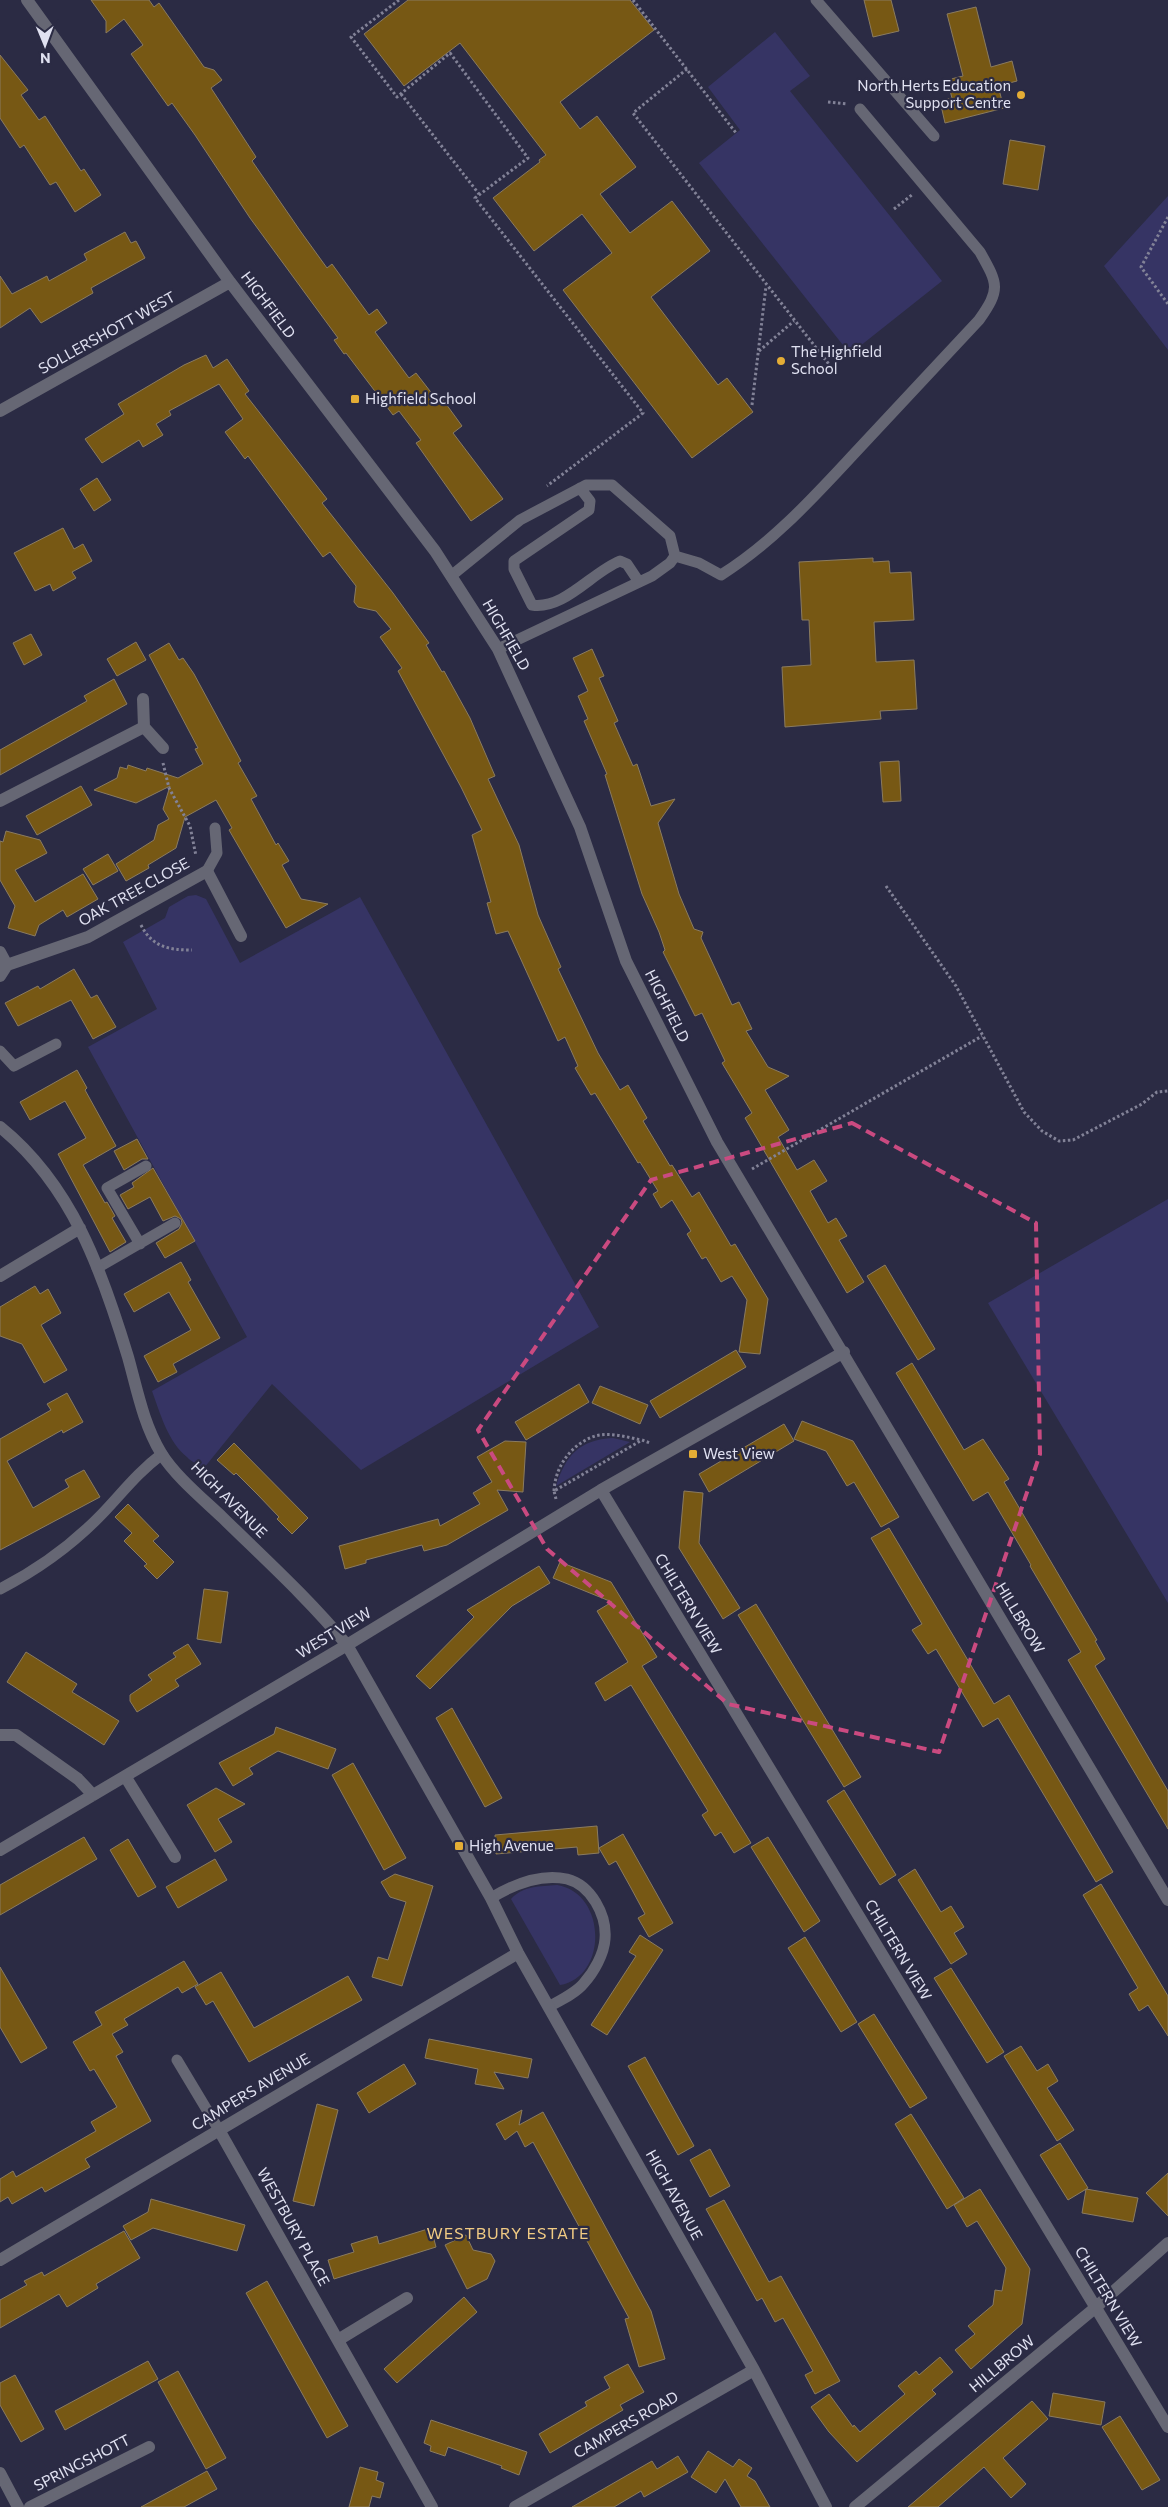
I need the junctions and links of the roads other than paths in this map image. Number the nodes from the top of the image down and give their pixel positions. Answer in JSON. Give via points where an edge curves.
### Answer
{"nodes":[{"id":1,"x":27,"y":0,"type":"edge"},
{"id":2,"x":816,"y":0,"type":"edge"},
{"id":3,"x":860,"y":109,"type":"dead end"},
{"id":4,"x":934,"y":136,"type":"dead end"},
{"id":5,"x":230,"y":282,"type":"junction"},
{"id":6,"x":0,"y":411,"type":"edge"},
{"id":7,"x":580,"y":488,"type":"junction"},
{"id":8,"x":675,"y":556,"type":"junction"},
{"id":9,"x":451,"y":576,"type":"junction"},
{"id":10,"x":638,"y":582,"type":"junction"},
{"id":11,"x":498,"y":648,"type":"junction"},
{"id":12,"x":143,"y":699,"type":"dead end"},
{"id":13,"x":144,"y":728,"type":"junction"},
{"id":14,"x":163,"y":748,"type":"road end"},
{"id":15,"x":0,"y":801,"type":"edge"},
{"id":16,"x":215,"y":828,"type":"dead end"},
{"id":17,"x":207,"y":871,"type":"junction"},
{"id":18,"x":241,"y":936,"type":"dead end"},
{"id":19,"x":0,"y":952,"type":"edge"},
{"id":20,"x":7,"y":964,"type":"junction"},
{"id":21,"x":0,"y":976,"type":"edge"},
{"id":22,"x":56,"y":1044,"type":"dead end"},
{"id":23,"x":0,"y":1051,"type":"edge"},
{"id":24,"x":0,"y":1127,"type":"edge"},
{"id":25,"x":146,"y":1166,"type":"dead end"},
{"id":26,"x":175,"y":1224,"type":"dead end"},
{"id":27,"x":80,"y":1228,"type":"junction"},
{"id":28,"x":140,"y":1244,"type":"junction"},
{"id":29,"x":98,"y":1268,"type":"junction"},
{"id":30,"x":0,"y":1276,"type":"edge"},
{"id":31,"x":844,"y":1352,"type":"junction"},
{"id":32,"x":162,"y":1454,"type":"junction"},
{"id":33,"x":601,"y":1490,"type":"junction"},
{"id":34,"x":0,"y":1589,"type":"edge"},
{"id":35,"x":347,"y":1645,"type":"junction"},
{"id":36,"x":0,"y":1735,"type":"edge"},
{"id":37,"x":125,"y":1776,"type":"junction"},
{"id":38,"x":93,"y":1795,"type":"junction"},
{"id":39,"x":0,"y":1850,"type":"edge"},
{"id":40,"x":175,"y":1857,"type":"dead end"},
{"id":41,"x":491,"y":1898,"type":"junction"},
{"id":42,"x":1168,"y":1900,"type":"edge"},
{"id":43,"x":518,"y":1953,"type":"junction"},
{"id":44,"x":550,"y":2006,"type":"junction"},
{"id":45,"x":177,"y":2060,"type":"dead end"},
{"id":46,"x":219,"y":2130,"type":"junction"},
{"id":47,"x":1168,"y":2243,"type":"edge"},
{"id":48,"x":0,"y":2260,"type":"edge"},
{"id":49,"x":407,"y":2298,"type":"dead end"},
{"id":50,"x":1095,"y":2308,"type":"junction"},
{"id":51,"x":338,"y":2340,"type":"junction"},
{"id":52,"x":754,"y":2370,"type":"junction"},
{"id":53,"x":1168,"y":2427,"type":"edge"},
{"id":54,"x":149,"y":2447,"type":"dead end"},
{"id":55,"x":0,"y":2473,"type":"edge"},
{"id":56,"x":18,"y":2507,"type":"edge"},
{"id":57,"x":30,"y":2507,"type":"edge"},
{"id":58,"x":432,"y":2507,"type":"edge"},
{"id":59,"x":515,"y":2507,"type":"edge"},
{"id":60,"x":826,"y":2507,"type":"edge"},
{"id":61,"x":855,"y":2507,"type":"edge"}],
"edges":[{"from":1,"to":5,"type":"street","name":"HIGHFIELD"},
{"from":2,"to":4,"type":"lane"},
{"from":3,"to":8,"type":"lane","via":[[980,252],[993,274],[994,299],[979,320],[815,496],[743,562],[722,576],[699,563]]},
{"from":5,"to":6,"type":"street","name":"SOLLERSHOTT WEST"},
{"from":5,"to":9,"type":"street","name":"HIGHFIELD"},
{"from":7,"to":8,"type":"lane","via":[[612,485],[670,536]]},
{"from":7,"to":9,"type":"lane","via":[[520,520]]},
{"from":7,"to":10,"type":"lane","via":[[590,501],[589,510],[514,562],[532,605],[541,606],[577,590],[620,561],[627,564]]},
{"from":8,"to":10,"type":"lane","via":[[652,576]]},
{"from":9,"to":11,"type":"street","name":"HIGHFIELD"},
{"from":10,"to":11,"type":"lane"},
{"from":11,"to":31,"type":"street","name":"HIGHFIELD","via":[[580,827],[626,961],[717,1142]]},
{"from":12,"to":13,"type":"street"},
{"from":13,"to":14,"type":"street"},
{"from":13,"to":15,"type":"street"},
{"from":16,"to":17,"type":"lane","via":[[217,852]]},
{"from":17,"to":18,"type":"street","name":"OAK TREE CLOSE"},
{"from":17,"to":20,"type":"street","name":"OAK TREE CLOSE","via":[[88,937]]},
{"from":19,"to":20,"type":"street"},
{"from":20,"to":21,"type":"street"},
{"from":22,"to":23,"type":"lane","via":[[14,1066]]},
{"from":24,"to":27,"type":"street","name":"HIGH AVENUE","via":[[50,1176]]},
{"from":25,"to":28,"type":"lane","via":[[106,1188]]},
{"from":26,"to":28,"type":"lane"},
{"from":27,"to":29,"type":"street","name":"HIGH AVENUE"},
{"from":27,"to":30,"type":"street"},
{"from":28,"to":29,"type":"lane"},
{"from":29,"to":32,"type":"street","name":"HIGH AVENUE","via":[[143,1412]]},
{"from":31,"to":33,"type":"street","name":"WEST VIEW"},
{"from":31,"to":42,"type":"street","name":"HILLBROW"},
{"from":32,"to":34,"type":"lane","via":[[133,1477],[77,1538],[22,1578]]},
{"from":32,"to":35,"type":"street","name":"HIGH AVENUE","via":[[194,1490],[318,1610]]},
{"from":33,"to":35,"type":"street","name":"WEST VIEW"},
{"from":33,"to":50,"type":"street","name":"CHILTERN VIEW"},
{"from":35,"to":37,"type":"street","name":"WEST VIEW"},
{"from":35,"to":41,"type":"street","name":"HIGH AVENUE"},
{"from":36,"to":38,"type":"street","via":[[16,1735],[78,1778]]},
{"from":37,"to":38,"type":"street","name":"WEST VIEW"},
{"from":37,"to":40,"type":"street"},
{"from":38,"to":39,"type":"street","name":"WEST VIEW"},
{"from":41,"to":43,"type":"street","name":"HIGH AVENUE"},
{"from":41,"to":44,"type":"lane","via":[[512,1885],[538,1878],[567,1879],[583,1886],[596,1900],[606,1938],[601,1955],[584,1984]]},
{"from":43,"to":44,"type":"street","name":"HIGH AVENUE"},
{"from":43,"to":46,"type":"street","name":"CAMPERS AVENUE"},
{"from":44,"to":52,"type":"street","name":"HIGH AVENUE"},
{"from":45,"to":46,"type":"lane"},
{"from":46,"to":48,"type":"street","name":"CAMPERS AVENUE"},
{"from":46,"to":51,"type":"street","name":"WESTBURY PLACE"},
{"from":47,"to":50,"type":"street","name":"HILLBROW"},
{"from":49,"to":51,"type":"street"},
{"from":50,"to":53,"type":"street","name":"CHILTERN VIEW"},
{"from":50,"to":61,"type":"street","name":"HILLBROW"},
{"from":51,"to":58,"type":"street","name":"WESTBURY PLACE"},
{"from":52,"to":59,"type":"street","name":"CAMPERS ROAD"},
{"from":52,"to":60,"type":"street","name":"HIGH AVENUE"},
{"from":54,"to":57,"type":"street","name":"SPRINGSHOTT"},
{"from":55,"to":56,"type":"street"}]}
